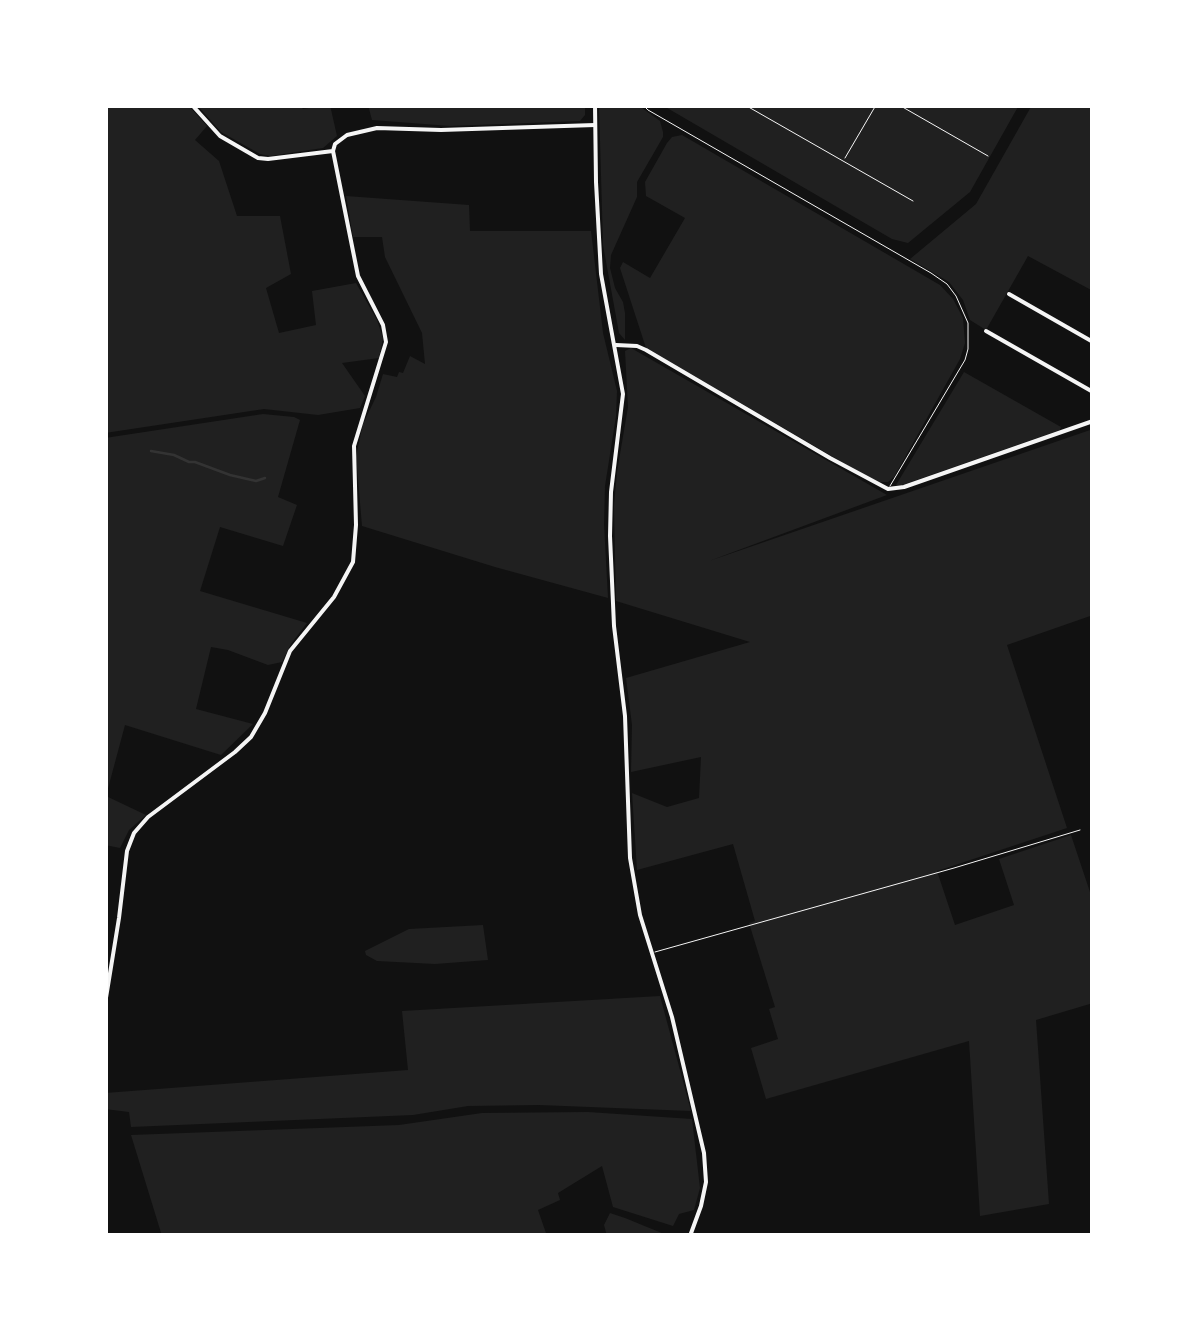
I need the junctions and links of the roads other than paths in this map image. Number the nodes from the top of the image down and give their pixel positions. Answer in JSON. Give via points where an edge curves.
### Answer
{"nodes":[{"id":1,"x":192,"y":105,"type":"edge"},
{"id":2,"x":595,"y":105,"type":"edge"},
{"id":3,"x":643,"y":105,"type":"edge"},
{"id":4,"x":745,"y":105,"type":"edge"},
{"id":5,"x":876,"y":105,"type":"edge"},
{"id":6,"x":899,"y":105,"type":"edge"},
{"id":7,"x":595,"y":125,"type":"junction"},
{"id":8,"x":333,"y":150,"type":"junction"},
{"id":9,"x":988,"y":156,"type":"dead end"},
{"id":10,"x":844,"y":162,"type":"junction"},
{"id":11,"x":913,"y":201,"type":"dead end"},
{"id":12,"x":1009,"y":294,"type":"dead end"},
{"id":13,"x":986,"y":331,"type":"dead end"},
{"id":14,"x":1093,"y":342,"type":"edge"},
{"id":15,"x":616,"y":346,"type":"junction"},
{"id":16,"x":1093,"y":392,"type":"edge"},
{"id":17,"x":1093,"y":422,"type":"edge"},
{"id":18,"x":888,"y":489,"type":"junction"},
{"id":19,"x":1080,"y":830,"type":"dead end"},
{"id":20,"x":652,"y":953,"type":"junction"},
{"id":21,"x":105,"y":1004,"type":"edge"},
{"id":22,"x":690,"y":1236,"type":"edge"}],
"edges":[{"from":1,"to":8,"type":"street","via":[[220,136],[258,158]]},
{"from":2,"to":7,"type":"street"},
{"from":3,"to":18,"type":"lane","via":[[931,273],[956,296],[968,322],[965,360]]},
{"from":4,"to":10,"type":"lane"},
{"from":5,"to":10,"type":"lane"},
{"from":6,"to":9,"type":"lane"},
{"from":7,"to":8,"type":"street","via":[[377,128],[352,133]]},
{"from":7,"to":15,"type":"street","via":[[601,274]]},
{"from":8,"to":21,"type":"street","via":[[358,276],[386,342],[354,446],[352,562],[334,597],[290,651],[250,738],[134,832]]},
{"from":10,"to":11,"type":"lane"},
{"from":12,"to":14,"type":"street"},
{"from":13,"to":16,"type":"street"},
{"from":15,"to":18,"type":"street","via":[[646,350]]},
{"from":15,"to":20,"type":"street","via":[[624,394],[610,492],[614,626],[632,878]]},
{"from":17,"to":18,"type":"street"},
{"from":19,"to":20,"type":"lane"},
{"from":20,"to":22,"type":"street","via":[[705,1156],[704,1194]]}]}
